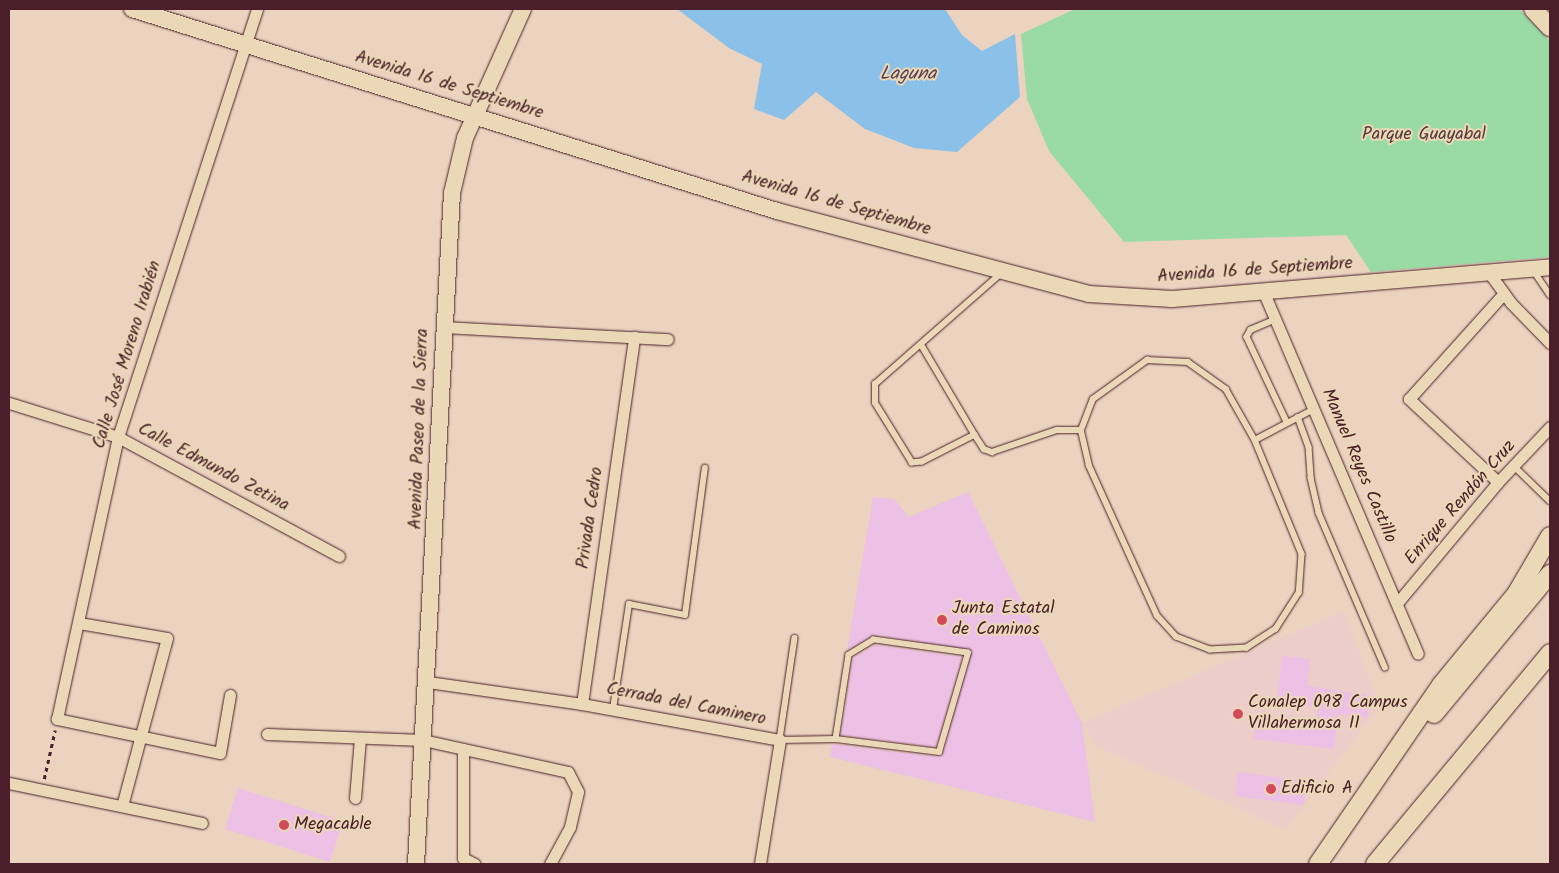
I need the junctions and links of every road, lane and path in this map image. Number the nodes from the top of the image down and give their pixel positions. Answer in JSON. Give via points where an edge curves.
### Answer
{"nodes":[{"id":1,"x":132,"y":9,"type":"edge"},
{"id":2,"x":257,"y":9,"type":"edge"},
{"id":3,"x":523,"y":9,"type":"edge"},
{"id":4,"x":1533,"y":9,"type":"edge"},
{"id":5,"x":1550,"y":27,"type":"edge"},
{"id":6,"x":247,"y":44,"type":"junction"},
{"id":7,"x":475,"y":115,"type":"junction"},
{"id":8,"x":1550,"y":267,"type":"edge"},
{"id":9,"x":1533,"y":269,"type":"junction"},
{"id":10,"x":1003,"y":271,"type":"junction"},
{"id":11,"x":1490,"y":274,"type":"junction"},
{"id":12,"x":1264,"y":293,"type":"junction"},
{"id":13,"x":1504,"y":293,"type":"junction"},
{"id":14,"x":1550,"y":295,"type":"edge"},
{"id":15,"x":1275,"y":320,"type":"junction"},
{"id":16,"x":444,"y":327,"type":"junction"},
{"id":17,"x":634,"y":337,"type":"junction"},
{"id":18,"x":668,"y":339,"type":"dead end"},
{"id":19,"x":1550,"y":343,"type":"edge"},
{"id":20,"x":921,"y":344,"type":"junction"},
{"id":21,"x":9,"y":403,"type":"edge"},
{"id":22,"x":1314,"y":409,"type":"junction"},
{"id":23,"x":1298,"y":416,"type":"junction"},
{"id":24,"x":1287,"y":422,"type":"junction"},
{"id":25,"x":1550,"y":427,"type":"edge"},
{"id":26,"x":1082,"y":430,"type":"junction"},
{"id":27,"x":974,"y":435,"type":"junction"},
{"id":28,"x":118,"y":437,"type":"junction"},
{"id":29,"x":1255,"y":440,"type":"junction"},
{"id":30,"x":705,"y":468,"type":"dead end"},
{"id":31,"x":1516,"y":468,"type":"junction"},
{"id":32,"x":1498,"y":482,"type":"junction"},
{"id":33,"x":1550,"y":501,"type":"edge"},
{"id":34,"x":1550,"y":536,"type":"edge"},
{"id":35,"x":339,"y":556,"type":"dead end"},
{"id":36,"x":1550,"y":574,"type":"edge"},
{"id":37,"x":1398,"y":602,"type":"junction"},
{"id":38,"x":79,"y":623,"type":"junction"},
{"id":39,"x":796,"y":638,"type":"dead end"},
{"id":40,"x":1550,"y":653,"type":"edge"},
{"id":41,"x":1418,"y":654,"type":"dead end"},
{"id":42,"x":1385,"y":668,"type":"dead end"},
{"id":43,"x":428,"y":682,"type":"junction"},
{"id":44,"x":230,"y":695,"type":"dead end"},
{"id":45,"x":582,"y":704,"type":"junction"},
{"id":46,"x":613,"y":709,"type":"junction"},
{"id":47,"x":57,"y":719,"type":"junction"},
{"id":48,"x":267,"y":734,"type":"dead end"},
{"id":49,"x":142,"y":738,"type":"junction"},
{"id":50,"x":360,"y":739,"type":"junction"},
{"id":51,"x":836,"y":739,"type":"junction"},
{"id":52,"x":424,"y":740,"type":"junction"},
{"id":53,"x":780,"y":740,"type":"junction"},
{"id":54,"x":464,"y":749,"type":"junction"},
{"id":55,"x":1382,"y":775,"type":"junction"},
{"id":56,"x":9,"y":783,"type":"edge"},
{"id":57,"x":41,"y":790,"type":"junction"},
{"id":58,"x":355,"y":798,"type":"dead end"},
{"id":59,"x":122,"y":806,"type":"junction"},
{"id":60,"x":202,"y":823,"type":"dead end"},
{"id":61,"x":416,"y":864,"type":"edge"},
{"id":62,"x":475,"y":864,"type":"edge"},
{"id":63,"x":550,"y":864,"type":"edge"},
{"id":64,"x":760,"y":864,"type":"edge"},
{"id":65,"x":1318,"y":864,"type":"edge"},
{"id":66,"x":1375,"y":864,"type":"edge"}],
"edges":[{"from":1,"to":6,"type":"main road","name":"Avenida 16 de Septiembre"},
{"from":2,"to":6,"type":"street","name":"Calle José Moreno Irabién"},
{"from":3,"to":7,"type":"main road","name":"Avenida Paseo de la Sierra"},
{"from":4,"to":5,"type":"main road"},
{"from":6,"to":7,"type":"main road","name":"Avenida 16 de Septiembre"},
{"from":6,"to":28,"type":"street","name":"Calle José Moreno Irabién"},
{"from":7,"to":10,"type":"main road","name":"Avenida 16 de Septiembre","via":[[777,211]]},
{"from":7,"to":16,"type":"main road","name":"Avenida Paseo de la Sierra","via":[[454,178]]},
{"from":8,"to":9,"type":"main road","name":"Avenida 16 de Septiembre"},
{"from":9,"to":11,"type":"main road","name":"Avenida 16 de Septiembre"},
{"from":9,"to":14,"type":"lane"},
{"from":10,"to":12,"type":"main road","name":"Avenida 16 de Septiembre","via":[[1089,294],[1172,299]]},
{"from":10,"to":20,"type":"lane"},
{"from":11,"to":12,"type":"main road","name":"Avenida 16 de Septiembre"},
{"from":11,"to":13,"type":"street"},
{"from":12,"to":15,"type":"street","name":"Manuel Reyes Castillo"},
{"from":13,"to":19,"type":"street"},
{"from":13,"to":32,"type":"street","via":[[1409,399]]},
{"from":15,"to":22,"type":"street","name":"Manuel Reyes Castillo"},
{"from":15,"to":24,"type":"lane","via":[[1251,330],[1247,337]]},
{"from":16,"to":17,"type":"street"},
{"from":16,"to":43,"type":"main road","name":"Avenida Paseo de la Sierra"},
{"from":17,"to":18,"type":"street"},
{"from":17,"to":45,"type":"street","name":"Privada Cedro"},
{"from":20,"to":27,"type":"lane"},
{"from":20,"to":27,"type":"lane","via":[[875,384],[875,403],[912,463],[922,462]]},
{"from":21,"to":28,"type":"street","name":"Calle Edmundo Zetina"},
{"from":22,"to":23,"type":"lane"},
{"from":22,"to":37,"type":"street","name":"Manuel Reyes Castillo"},
{"from":23,"to":24,"type":"lane"},
{"from":23,"to":42,"type":"lane","via":[[1309,447],[1311,478],[1319,513]]},
{"from":24,"to":29,"type":"lane"},
{"from":25,"to":31,"type":"street","name":"Enrique Rendón Cruz"},
{"from":26,"to":27,"type":"lane","via":[[1057,430],[992,452],[984,449]]},
{"from":26,"to":29,"type":"lane","via":[[1093,399],[1147,360],[1188,362],[1226,389]]},
{"from":26,"to":29,"type":"lane","via":[[1089,466],[1157,616],[1176,637],[1210,650],[1247,648],[1276,628],[1299,593],[1302,554]]},
{"from":28,"to":35,"type":"street","name":"Calle Edmundo Zetina"},
{"from":28,"to":38,"type":"street","name":"Calle José Moreno Irabién"},
{"from":30,"to":46,"type":"lane","via":[[685,614],[629,604]]},
{"from":31,"to":32,"type":"street","name":"Enrique Rendón Cruz"},
{"from":31,"to":33,"type":"lane"},
{"from":32,"to":37,"type":"street","name":"Enrique Rendón Cruz"},
{"from":34,"to":55,"type":"main road","via":[[1516,594],[1441,685]]},
{"from":36,"to":55,"type":"main road"},
{"from":37,"to":41,"type":"street","name":"Manuel Reyes Castillo"},
{"from":38,"to":47,"type":"street","name":"Calle José Moreno Irabién"},
{"from":38,"to":49,"type":"street","via":[[167,638]]},
{"from":39,"to":53,"type":"lane"},
{"from":40,"to":66,"type":"main road"},
{"from":43,"to":45,"type":"street","name":"Cerrada del Caminero"},
{"from":43,"to":52,"type":"main road","name":"Avenida Paseo de la Sierra"},
{"from":44,"to":49,"type":"street","via":[[220,753]]},
{"from":45,"to":46,"type":"street","name":"Cerrada del Caminero"},
{"from":46,"to":53,"type":"street","name":"Cerrada del Caminero"},
{"from":47,"to":49,"type":"street"},
{"from":47,"to":57,"type":"path"},
{"from":48,"to":50,"type":"street"},
{"from":49,"to":59,"type":"street"},
{"from":50,"to":52,"type":"street"},
{"from":50,"to":58,"type":"street"},
{"from":51,"to":51,"type":"lane","name":"Cerrada del Caminero","via":[[849,655],[874,640],[968,653],[939,752]]},
{"from":51,"to":53,"type":"lane","name":"Cerrada del Caminero"},
{"from":52,"to":54,"type":"street"},
{"from":52,"to":61,"type":"main road","name":"Avenida Paseo de la Sierra"},
{"from":53,"to":64,"type":"street"},
{"from":54,"to":62,"type":"street","via":[[463,858]]},
{"from":54,"to":63,"type":"street","via":[[568,772],[578,792],[570,826]]},
{"from":55,"to":65,"type":"main road"},
{"from":56,"to":57,"type":"street"},
{"from":57,"to":59,"type":"street"},
{"from":59,"to":60,"type":"street"}]}
